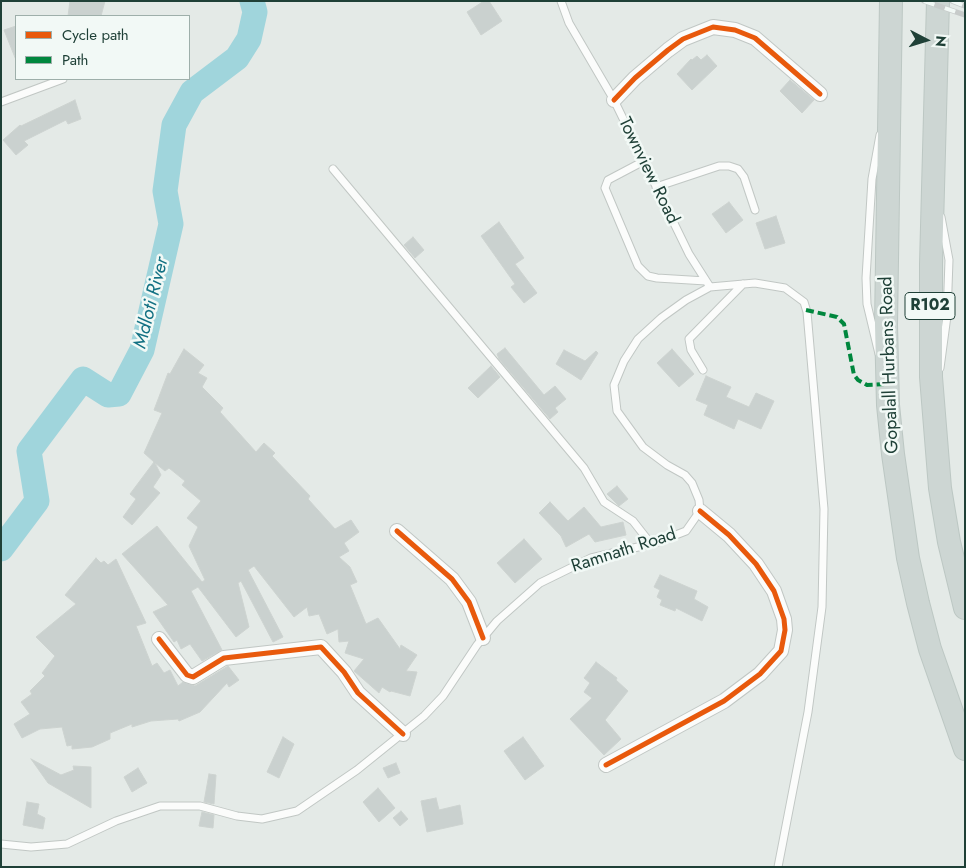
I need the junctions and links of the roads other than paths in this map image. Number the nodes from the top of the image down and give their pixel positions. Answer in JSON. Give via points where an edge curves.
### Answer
{"nodes":[{"id":1,"x":561,"y":1,"type":"edge"},
{"id":2,"x":891,"y":1,"type":"edge"},
{"id":3,"x":938,"y":1,"type":"edge"},
{"id":4,"x":950,"y":1,"type":"edge"},
{"id":5,"x":938,"y":29,"type":"junction"},
{"id":6,"x":60,"y":80,"type":"edge"},
{"id":7,"x":820,"y":94,"type":"dead end"},
{"id":8,"x":614,"y":100,"type":"junction"},
{"id":9,"x":1,"y":102,"type":"edge"},
{"id":10,"x":644,"y":161,"type":"junction"},
{"id":11,"x":333,"y":168,"type":"dead end"},
{"id":12,"x":656,"y":187,"type":"junction"},
{"id":13,"x":755,"y":210,"type":"dead end"},
{"id":14,"x":708,"y":284,"type":"junction"},
{"id":15,"x":743,"y":284,"type":"junction"},
{"id":16,"x":703,"y":370,"type":"dead end"},
{"id":17,"x":700,"y":511,"type":"junction"},
{"id":18,"x":397,"y":531,"type":"dead end"},
{"id":19,"x":651,"y":544,"type":"junction"},
{"id":20,"x":965,"y":608,"type":"edge"},
{"id":21,"x":482,"y":638,"type":"junction"},
{"id":22,"x":159,"y":639,"type":"dead end"},
{"id":23,"x":403,"y":734,"type":"junction"},
{"id":24,"x":965,"y":749,"type":"edge"},
{"id":25,"x":606,"y":765,"type":"dead end"},
{"id":26,"x":1,"y":844,"type":"edge"},
{"id":27,"x":778,"y":867,"type":"edge"}],
"edges":[{"from":1,"to":8,"type":"lane","name":"Townview Road","via":[[569,23]]},
{"from":2,"to":24,"type":"main road","name":"Gopalall Hurbans Road","number":"R102","via":[[887,373],[893,454],[908,558],[930,649]]},
{"from":3,"to":5,"type":"main road","number":"R102"},
{"from":4,"to":5,"type":"main road"},
{"from":5,"to":20,"type":"main road","number":"R102","via":[[930,311],[932,400],[940,488]]},
{"from":6,"to":9,"type":"lane"},
{"from":7,"to":8,"type":"street","via":[[755,38],[735,30],[713,27],[683,39],[634,78]]},
{"from":8,"to":10,"type":"lane","name":"Townview Road"},
{"from":10,"to":12,"type":"lane","name":"Townview Road"},
{"from":10,"to":14,"type":"lane","via":[[608,180],[604,188],[638,266],[648,276]]},
{"from":11,"to":19,"type":"lane","via":[[584,468],[604,502],[633,521]]},
{"from":12,"to":13,"type":"lane","via":[[719,166],[729,166],[738,169],[744,177]]},
{"from":12,"to":14,"type":"lane","name":"Townview Road","via":[[689,254]]},
{"from":14,"to":15,"type":"lane"},
{"from":14,"to":17,"type":"lane","via":[[638,339],[614,385],[614,404],[622,418],[643,446],[685,474],[699,500]]},
{"from":15,"to":16,"type":"lane","via":[[689,339],[691,350]]},
{"from":15,"to":27,"type":"lane","via":[[785,288],[804,302],[822,465],[822,607],[808,712]]},
{"from":17,"to":19,"type":"lane","name":"Ramnath Road","via":[[686,531]]},
{"from":17,"to":25,"type":"street","via":[[729,535],[756,564],[774,592],[784,619],[781,651],[760,674],[724,700]]},
{"from":18,"to":21,"type":"street","via":[[452,578],[469,602]]},
{"from":19,"to":21,"type":"lane","name":"Ramnath Road","via":[[591,558],[553,575],[524,595]]},
{"from":21,"to":23,"type":"lane","name":"Ramnath Road","via":[[443,696]]},
{"from":22,"to":23,"type":"street","via":[[184,672],[193,677],[224,658],[321,647],[358,692]]},
{"from":23,"to":26,"type":"lane","name":"Ramnath Road","via":[[308,805],[285,815],[251,818],[200,806],[160,806],[116,820],[67,844],[32,847]]}]}
